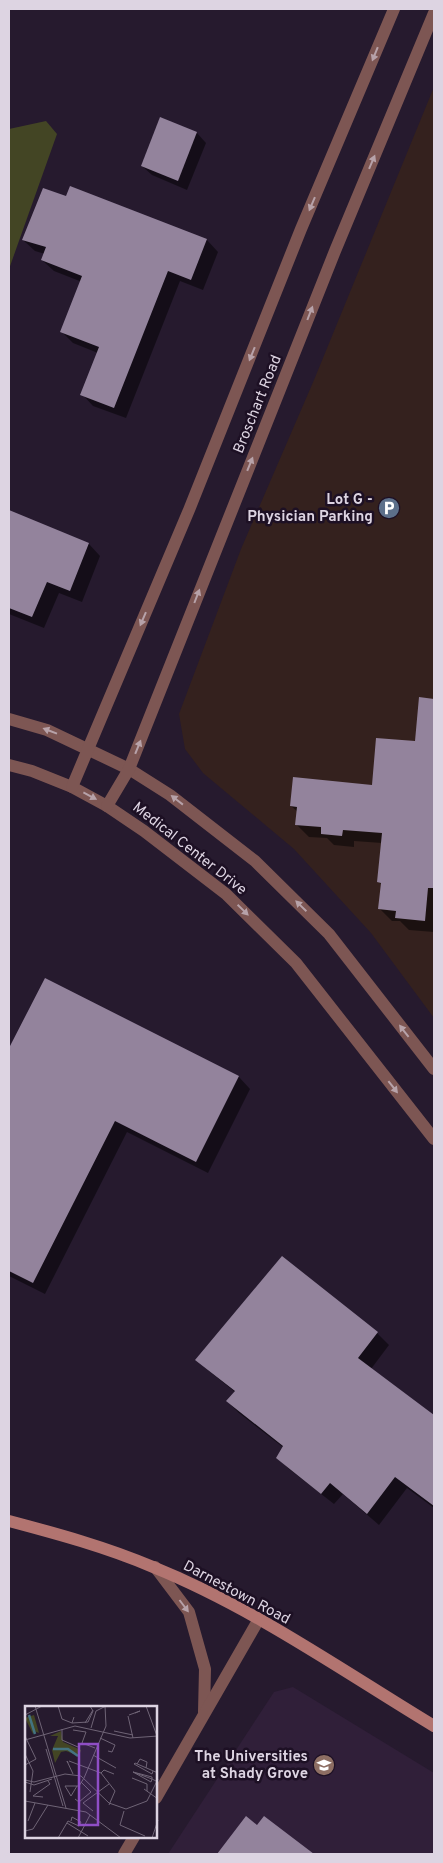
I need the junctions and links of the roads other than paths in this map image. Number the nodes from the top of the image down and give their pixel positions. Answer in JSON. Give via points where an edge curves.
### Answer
{"nodes":[{"id":1,"x":394,"y":9,"type":"edge"},
{"id":2,"x":434,"y":13,"type":"edge"},
{"id":3,"x":9,"y":719,"type":"edge"},
{"id":4,"x":88,"y":748,"type":"junction"},
{"id":5,"x":9,"y":765,"type":"edge"},
{"id":6,"x":129,"y":768,"type":"junction"},
{"id":7,"x":72,"y":787,"type":"junction"},
{"id":8,"x":107,"y":806,"type":"junction"},
{"id":9,"x":434,"y":1069,"type":"edge"},
{"id":10,"x":434,"y":1139,"type":"edge"},
{"id":11,"x":9,"y":1520,"type":"edge"},
{"id":12,"x":154,"y":1567,"type":"junction"},
{"id":13,"x":259,"y":1619,"type":"junction"},
{"id":14,"x":204,"y":1714,"type":"junction"},
{"id":15,"x":434,"y":1726,"type":"edge"},
{"id":16,"x":158,"y":1794,"type":"edge"},
{"id":17,"x":133,"y":1838,"type":"edge"},
{"id":18,"x":124,"y":1854,"type":"edge"}],
"edges":[{"from":1,"to":4,"type":"street","name":"Broschart Road","one_way":true},
{"from":6,"to":2,"type":"street","name":"Broschart Road","one_way":true,"via":[[335,251]]},
{"from":4,"to":3,"type":"street","name":"Medical Center Drive","one_way":true,"via":[[47,730]]},
{"from":4,"to":6,"type":"street","name":"Medical Center Drive"},
{"from":4,"to":7,"type":"street","name":"Broschart Road"},
{"from":5,"to":7,"type":"street","name":"Medical Center Drive"},
{"from":6,"to":8,"type":"street","name":"Broschart Road"},
{"from":9,"to":6,"type":"street","name":"Medical Center Drive","one_way":true,"via":[[329,934],[302,907],[255,861],[170,795]]},
{"from":7,"to":8,"type":"street","name":"Medical Center Drive","one_way":true},
{"from":8,"to":10,"type":"street","name":"Medical Center Drive","one_way":true,"via":[[226,894],[296,963]]},
{"from":11,"to":12,"type":"main road","name":"Darnestown Road","via":[[86,1542]]},
{"from":12,"to":13,"type":"main road","name":"Darnestown Road"},
{"from":12,"to":14,"type":"street","one_way":true,"via":[[189,1612],[204,1669]]},
{"from":13,"to":14,"type":"street"},
{"from":13,"to":15,"type":"main road","name":"Darnestown Road"},
{"from":14,"to":16,"type":"street"},
{"from":17,"to":18,"type":"street"}]}
